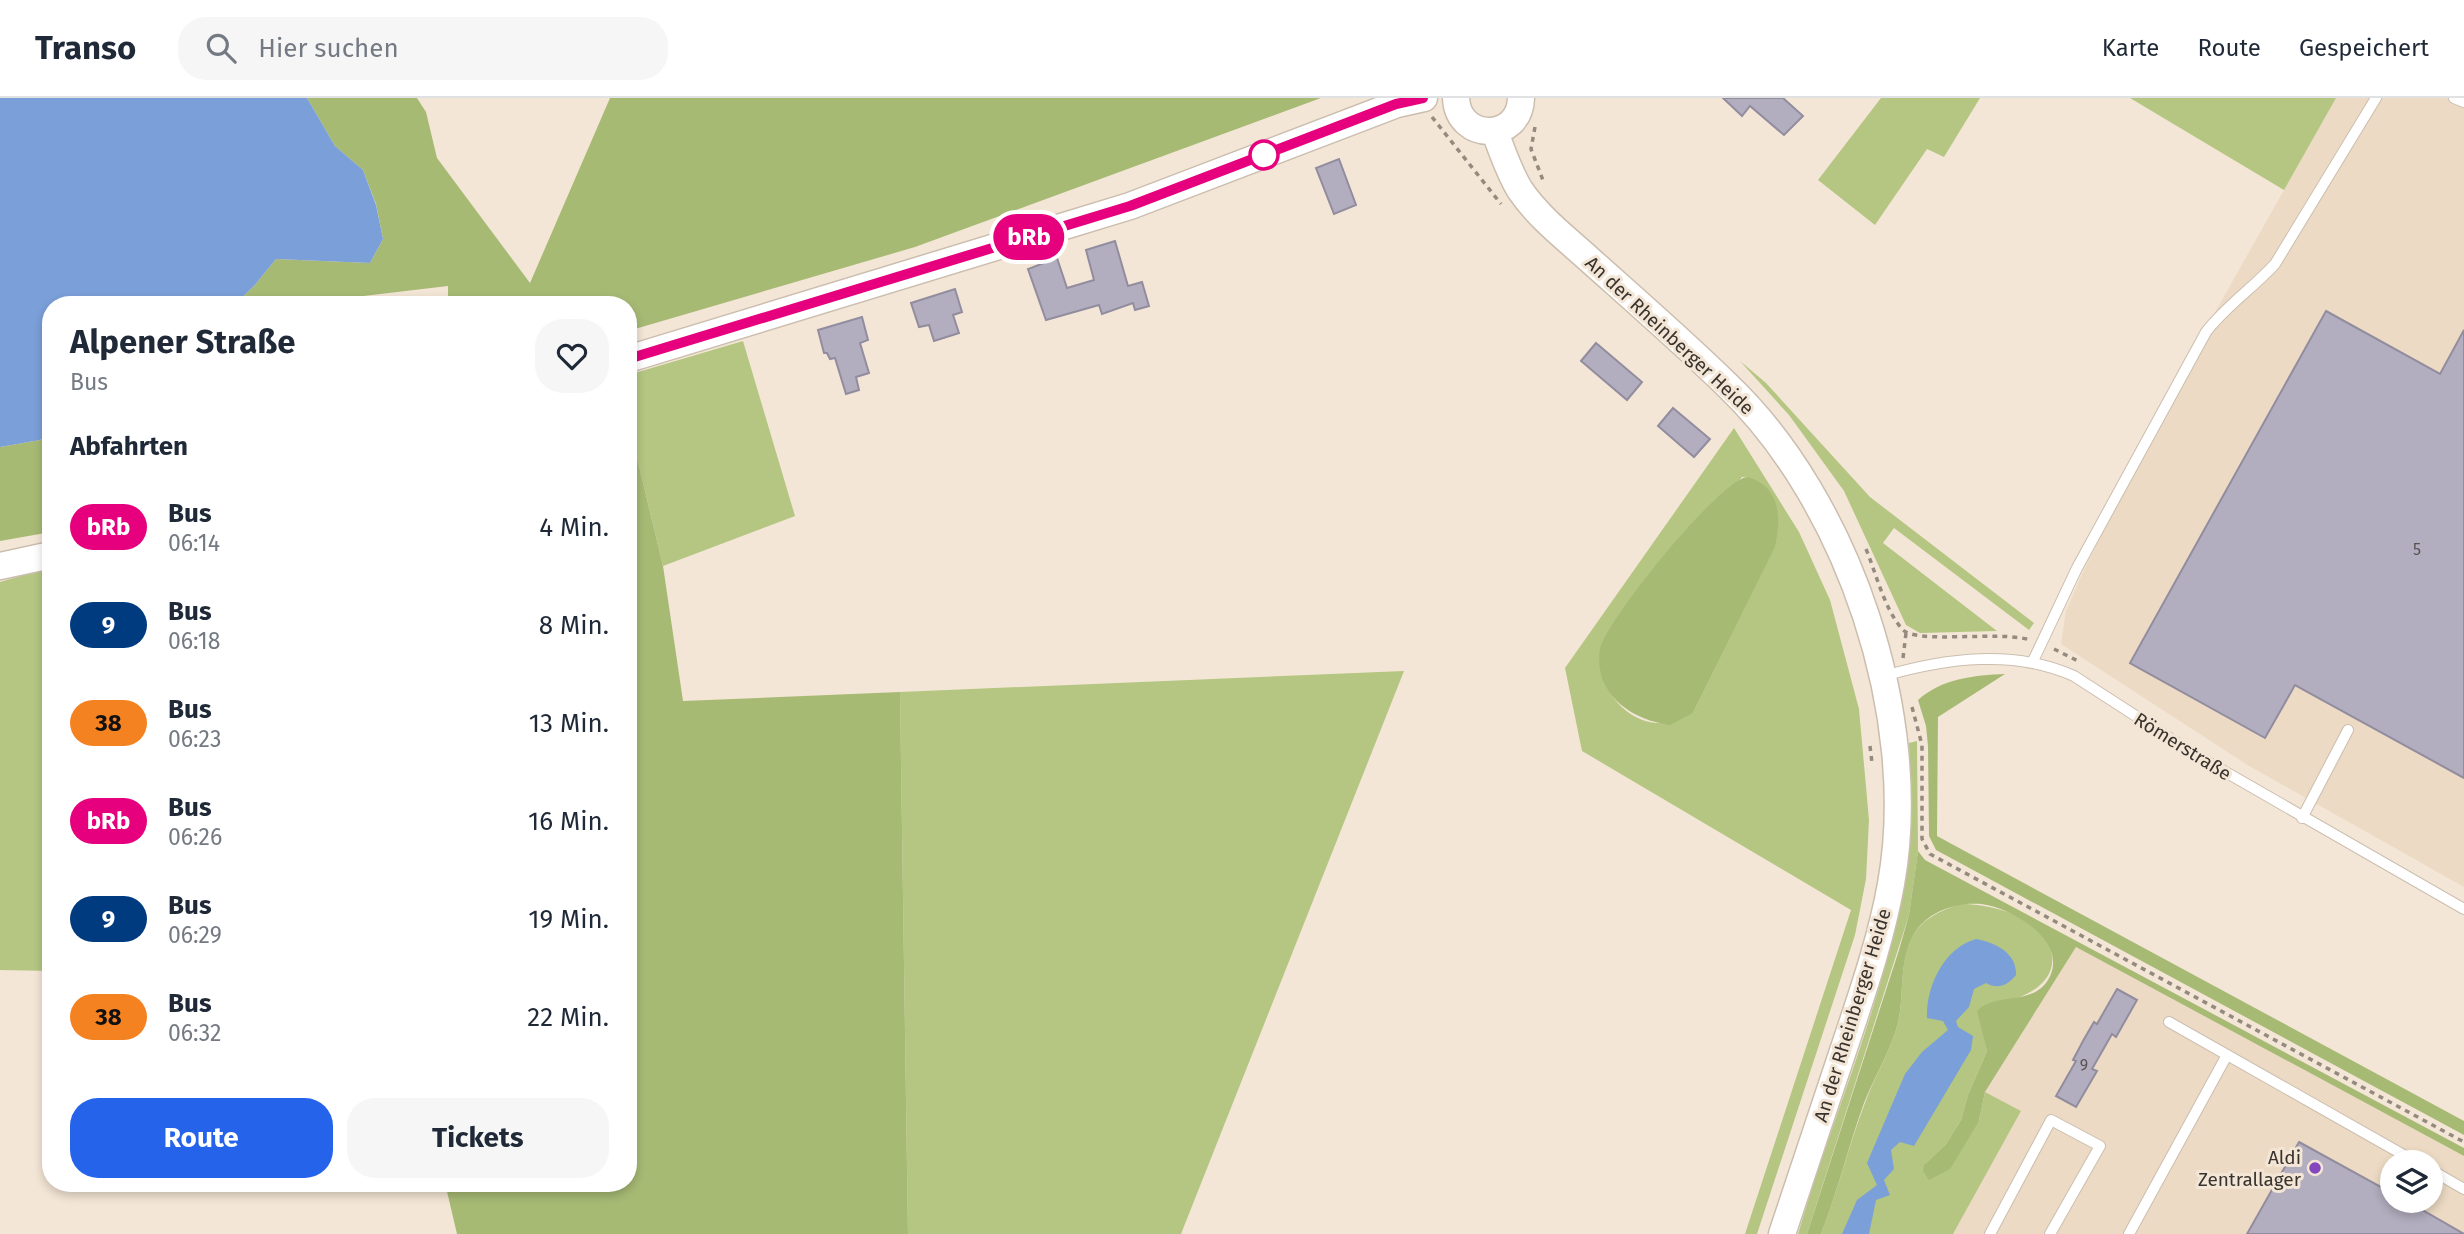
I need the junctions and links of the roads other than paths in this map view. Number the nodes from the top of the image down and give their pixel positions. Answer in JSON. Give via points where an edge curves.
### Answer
{"nodes":[{"id":1,"x":1456,"y":98,"type":"edge"},
{"id":2,"x":1521,"y":98,"type":"edge"},
{"id":3,"x":2376,"y":98,"type":"edge"},
{"id":4,"x":2454,"y":98,"type":"edge"},
{"id":5,"x":1427,"y":103,"type":"edge"},
{"id":6,"x":2464,"y":103,"type":"edge"},
{"id":7,"x":1495,"y":132,"type":"junction"},
{"id":8,"x":637,"y":356,"type":"edge"},
{"id":9,"x":42,"y":557,"type":"edge"},
{"id":10,"x":0,"y":566,"type":"edge"},
{"id":11,"x":2033,"y":661,"type":"junction"},
{"id":12,"x":1894,"y":673,"type":"junction"},
{"id":13,"x":2348,"y":730,"type":"dead end"},
{"id":14,"x":2302,"y":818,"type":"junction"},
{"id":15,"x":2464,"y":909,"type":"edge"},
{"id":16,"x":2169,"y":1022,"type":"dead end"},
{"id":17,"x":2227,"y":1055,"type":"junction"},
{"id":18,"x":2395,"y":1150,"type":"edge"},
{"id":19,"x":2443,"y":1177,"type":"edge"},
{"id":20,"x":2464,"y":1189,"type":"edge"},
{"id":21,"x":1782,"y":1234,"type":"edge"},
{"id":22,"x":1990,"y":1234,"type":"edge"},
{"id":23,"x":2050,"y":1234,"type":"edge"},
{"id":24,"x":2129,"y":1234,"type":"edge"}],
"edges":[{"from":1,"to":7,"type":"street","via":[[1467,124]]},
{"from":2,"to":7,"type":"street","via":[[1514,121]]},
{"from":3,"to":11,"type":"lane","via":[[2275,264],[2222,311],[2206,332],[2077,568]]},
{"from":4,"to":6,"type":"lane"},
{"from":5,"to":8,"type":"street","via":[[1396,104],[1130,206]]},
{"from":7,"to":12,"type":"street","name":"An der Rheinberger Heide","via":[[1512,176],[1539,214],[1714,372],[1768,430],[1843,555]]},
{"from":9,"to":10,"type":"street"},
{"from":11,"to":12,"type":"lane","name":"Römerstraße","via":[[1991,658]]},
{"from":11,"to":14,"type":"lane","name":"Römerstraße","via":[[2074,676]]},
{"from":12,"to":21,"type":"street","name":"An der Rheinberger Heide","via":[[1892,881],[1864,988]]},
{"from":13,"to":14,"type":"lane"},
{"from":14,"to":15,"type":"lane","name":"Römerstraße"},
{"from":16,"to":17,"type":"lane"},
{"from":17,"to":18,"type":"lane"},
{"from":17,"to":24,"type":"lane"},
{"from":19,"to":20,"type":"lane"},
{"from":22,"to":23,"type":"lane","via":[[2051,1120],[2100,1146]]}]}
